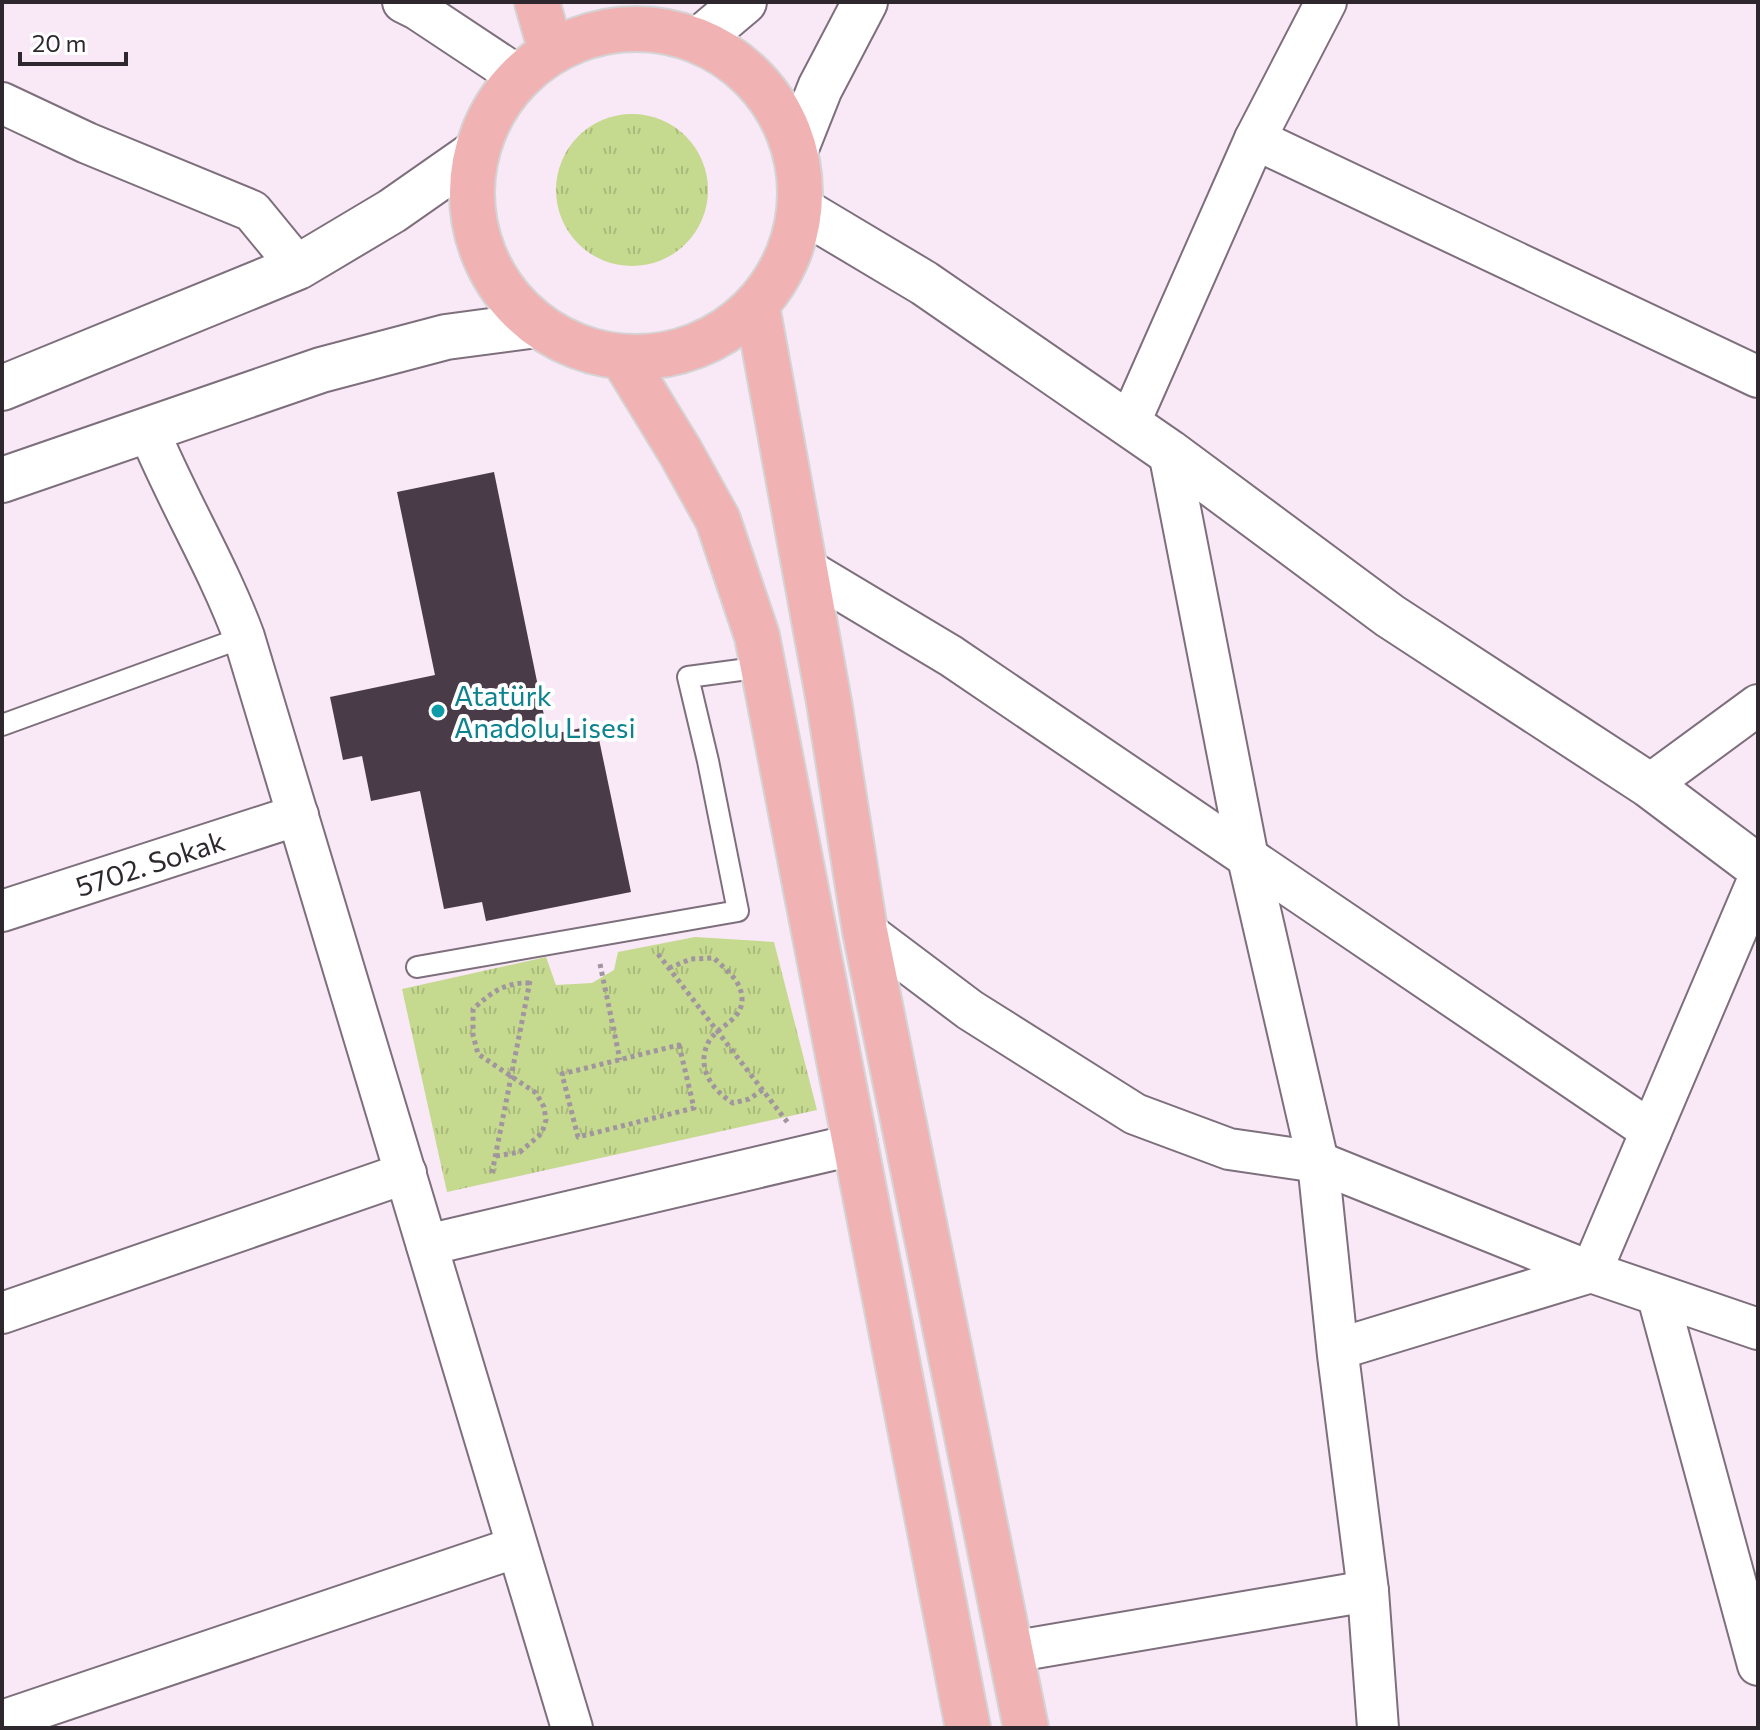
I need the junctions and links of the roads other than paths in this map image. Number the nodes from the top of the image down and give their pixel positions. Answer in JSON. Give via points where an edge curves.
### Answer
{"nodes":[{"id":1,"x":403,"y":2,"type":"edge"},
{"id":2,"x":537,"y":2,"type":"edge"},
{"id":3,"x":744,"y":2,"type":"edge"},
{"id":4,"x":865,"y":2,"type":"edge"},
{"id":5,"x":1326,"y":2,"type":"edge"},
{"id":6,"x":633,"y":14,"type":"edge"},
{"id":7,"x":699,"y":40,"type":"junction"},
{"id":8,"x":535,"y":63,"type":"junction"},
{"id":9,"x":2,"y":103,"type":"edge"},
{"id":10,"x":1255,"y":139,"type":"junction"},
{"id":11,"x":795,"y":151,"type":"junction"},
{"id":12,"x":475,"y":153,"type":"junction"},
{"id":13,"x":800,"y":209,"type":"junction"},
{"id":14,"x":298,"y":267,"type":"junction"},
{"id":15,"x":757,"y":306,"type":"junction"},
{"id":16,"x":537,"y":325,"type":"junction"},
{"id":17,"x":623,"y":358,"type":"junction"},
{"id":18,"x":1758,"y":377,"type":"edge"},
{"id":19,"x":2,"y":388,"type":"edge"},
{"id":20,"x":1129,"y":424,"type":"junction"},
{"id":21,"x":148,"y":429,"type":"junction"},
{"id":22,"x":1169,"y":452,"type":"junction"},
{"id":23,"x":2,"y":480,"type":"edge"},
{"id":24,"x":804,"y":568,"type":"junction"},
{"id":25,"x":244,"y":637,"type":"junction"},
{"id":26,"x":763,"y":667,"type":"junction"},
{"id":27,"x":1758,"y":705,"type":"edge"},
{"id":28,"x":2,"y":725,"type":"edge"},
{"id":29,"x":1649,"y":785,"type":"junction"},
{"id":30,"x":298,"y":815,"type":"junction"},
{"id":31,"x":1248,"y":858,"type":"junction"},
{"id":32,"x":1758,"y":867,"type":"edge"},
{"id":33,"x":1758,"y":880,"type":"edge"},
{"id":34,"x":2,"y":911,"type":"edge"},
{"id":35,"x":865,"y":931,"type":"junction"},
{"id":36,"x":417,"y":967,"type":"dead end"},
{"id":37,"x":1651,"y":1131,"type":"junction"},
{"id":38,"x":857,"y":1144,"type":"junction"},
{"id":39,"x":1318,"y":1162,"type":"junction"},
{"id":40,"x":406,"y":1173,"type":"junction"},
{"id":41,"x":427,"y":1245,"type":"junction"},
{"id":42,"x":1591,"y":1272,"type":"junction"},
{"id":43,"x":1658,"y":1297,"type":"junction"},
{"id":44,"x":2,"y":1313,"type":"edge"},
{"id":45,"x":1758,"y":1329,"type":"edge"},
{"id":46,"x":1338,"y":1349,"type":"junction"},
{"id":47,"x":517,"y":1547,"type":"junction"},
{"id":48,"x":1368,"y":1591,"type":"junction"},
{"id":49,"x":1011,"y":1652,"type":"junction"},
{"id":50,"x":1758,"y":1665,"type":"edge"},
{"id":51,"x":2,"y":1721,"type":"edge"},
{"id":52,"x":572,"y":1728,"type":"edge"},
{"id":53,"x":968,"y":1728,"type":"edge"},
{"id":54,"x":1026,"y":1728,"type":"edge"},
{"id":55,"x":1378,"y":1728,"type":"edge"}],
"edges":[{"from":1,"to":8,"type":"street"},
{"from":2,"to":8,"type":"main road"},
{"from":3,"to":7,"type":"main road"},
{"from":4,"to":11,"type":"main road","via":[[820,88]]},
{"from":5,"to":10,"type":"street"},
{"from":6,"to":7,"type":"main road"},
{"from":6,"to":8,"type":"main road","via":[[614,29],[587,36]]},
{"from":7,"to":11,"type":"main road","via":[[727,55],[769,95]]},
{"from":8,"to":12,"type":"main road","via":[[490,116]]},
{"from":9,"to":14,"type":"street","via":[[252,211]]},
{"from":10,"to":18,"type":"street"},
{"from":10,"to":20,"type":"street"},
{"from":11,"to":13,"type":"main road"},
{"from":12,"to":14,"type":"main road"},
{"from":12,"to":16,"type":"main road","via":[[475,231],[495,280]]},
{"from":13,"to":15,"type":"main road","via":[[787,261]]},
{"from":13,"to":20,"type":"main road","via":[[924,283]]},
{"from":14,"to":19,"type":"main road"},
{"from":15,"to":17,"type":"main road","via":[[718,337],[674,354]]},
{"from":15,"to":24,"type":"main road"},
{"from":16,"to":17,"type":"main road","via":[[585,350]]},
{"from":16,"to":21,"type":"main road","via":[[446,337],[321,370]]},
{"from":17,"to":26,"type":"main road","via":[[718,520]]},
{"from":20,"to":22,"type":"main road"},
{"from":21,"to":23,"type":"main road"},
{"from":21,"to":25,"type":"street"},
{"from":22,"to":29,"type":"main road","via":[[1390,616]]},
{"from":22,"to":31,"type":"street"},
{"from":24,"to":31,"type":"street","via":[[951,656]]},
{"from":24,"to":35,"type":"main road"},
{"from":25,"to":28,"type":"lane"},
{"from":25,"to":30,"type":"street"},
{"from":26,"to":36,"type":"lane","via":[[688,677],[738,911]]},
{"from":26,"to":38,"type":"main road"},
{"from":27,"to":29,"type":"street"},
{"from":29,"to":32,"type":"main road"},
{"from":30,"to":34,"type":"street","name":"5702. Sokak"},
{"from":30,"to":40,"type":"street"},
{"from":31,"to":37,"type":"street"},
{"from":31,"to":39,"type":"street"},
{"from":33,"to":37,"type":"street"},
{"from":35,"to":39,"type":"street","via":[[970,1010],[1135,1114],[1229,1149]]},
{"from":35,"to":49,"type":"main road"},
{"from":37,"to":42,"type":"street"},
{"from":38,"to":41,"type":"street"},
{"from":38,"to":53,"type":"main road"},
{"from":39,"to":42,"type":"street"},
{"from":39,"to":46,"type":"street"},
{"from":40,"to":41,"type":"street"},
{"from":40,"to":44,"type":"street"},
{"from":41,"to":47,"type":"street"},
{"from":42,"to":43,"type":"street"},
{"from":42,"to":46,"type":"street"},
{"from":43,"to":45,"type":"street"},
{"from":43,"to":50,"type":"street"},
{"from":46,"to":48,"type":"street"},
{"from":47,"to":51,"type":"street"},
{"from":47,"to":52,"type":"street"},
{"from":48,"to":49,"type":"street"},
{"from":48,"to":55,"type":"street"},
{"from":49,"to":54,"type":"main road"}]}
